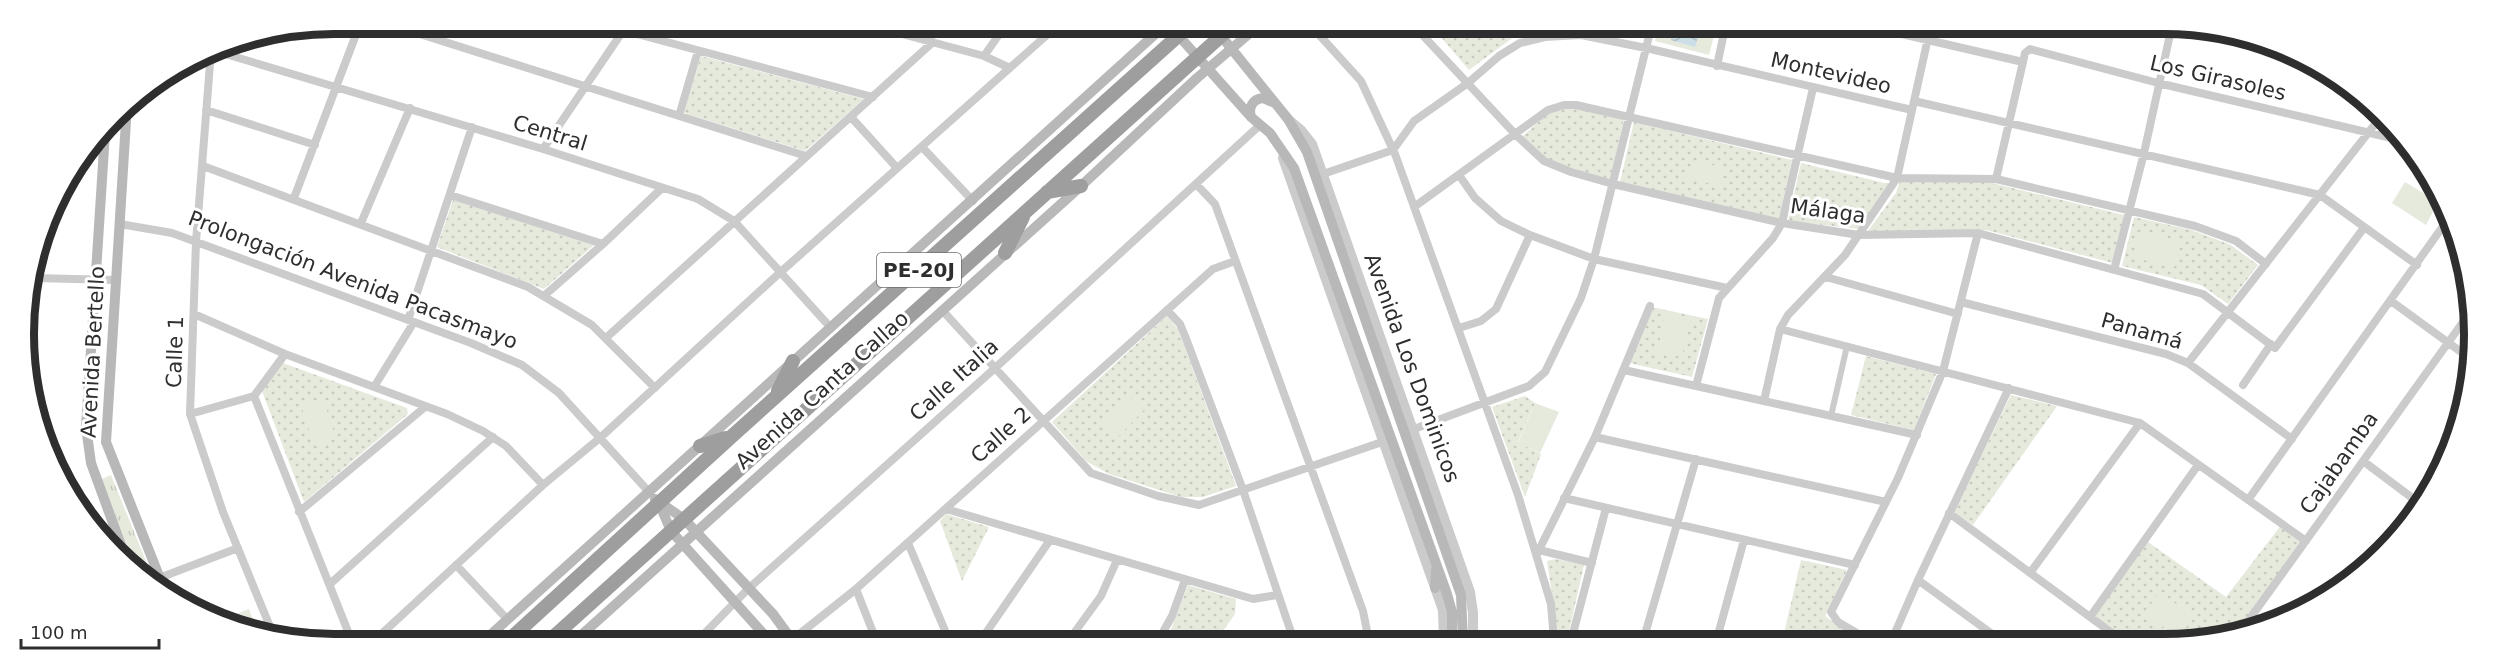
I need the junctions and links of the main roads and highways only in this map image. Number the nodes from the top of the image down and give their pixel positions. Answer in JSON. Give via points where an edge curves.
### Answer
{"nodes":[{"id":1,"x":1168,"y":34,"type":"edge"},
{"id":2,"x":1169,"y":34,"type":"edge"},
{"id":3,"x":1178,"y":34,"type":"edge"},
{"id":4,"x":1217,"y":34,"type":"edge"},
{"id":5,"x":1225,"y":34,"type":"edge"},
{"id":6,"x":1249,"y":34,"type":"edge"},
{"id":7,"x":1233,"y":47,"type":"junction"},
{"id":8,"x":1196,"y":56,"type":"junction"},
{"id":9,"x":1208,"y":69,"type":"junction"},
{"id":10,"x":1272,"y":102,"type":"junction"},
{"id":11,"x":1251,"y":117,"type":"junction"},
{"id":12,"x":126,"y":118,"type":"edge"},
{"id":13,"x":104,"y":142,"type":"edge"},
{"id":14,"x":1081,"y":186,"type":"junction"},
{"id":15,"x":1047,"y":192,"type":"junction"},
{"id":16,"x":1026,"y":210,"type":"junction"},
{"id":17,"x":1005,"y":253,"type":"junction"},
{"id":18,"x":793,"y":361,"type":"junction"},
{"id":19,"x":775,"y":399,"type":"junction"},
{"id":20,"x":731,"y":437,"type":"junction"},
{"id":21,"x":700,"y":446,"type":"junction"},
{"id":22,"x":649,"y":492,"type":"junction"},
{"id":23,"x":658,"y":503,"type":"junction"},
{"id":24,"x":684,"y":519,"type":"junction"},
{"id":25,"x":671,"y":531,"type":"junction"},
{"id":26,"x":696,"y":532,"type":"junction"},
{"id":27,"x":683,"y":544,"type":"junction"},
{"id":28,"x":122,"y":547,"type":"edge"},
{"id":29,"x":713,"y":550,"type":"junction"},
{"id":30,"x":700,"y":563,"type":"junction"},
{"id":31,"x":1437,"y":564,"type":"junction"},
{"id":32,"x":159,"y":578,"type":"edge"},
{"id":33,"x":1435,"y":588,"type":"road end"},
{"id":34,"x":1464,"y":627,"type":"junction"},
{"id":35,"x":492,"y":634,"type":"edge"},
{"id":36,"x":515,"y":634,"type":"edge"},
{"id":37,"x":557,"y":634,"type":"edge"},
{"id":38,"x":583,"y":634,"type":"edge"},
{"id":39,"x":764,"y":634,"type":"edge"},
{"id":40,"x":788,"y":634,"type":"edge"},
{"id":41,"x":1452,"y":634,"type":"edge"},
{"id":42,"x":1464,"y":634,"type":"edge"},
{"id":43,"x":1468,"y":634,"type":"edge"}],
"edges":[{"from":1,"to":18,"type":"main road","name":"Avenida Canta Callao"},
{"from":2,"to":19,"type":"highway","name":"Avenida Canta Callao","number":"PE-20J"},
{"from":3,"to":8,"type":"main road","name":"Avenida Los Dominicos"},
{"from":4,"to":8,"type":"highway","name":"Avenida Canta Callao","number":"PE-20J"},
{"from":5,"to":7,"type":"main road","name":"Avenida Los Dominicos"},
{"from":6,"to":7,"type":"main road","name":"Avenida Canta Callao"},
{"from":7,"to":9,"type":"main road","name":"Avenida Canta Callao"},
{"from":7,"to":10,"type":"main road","name":"Avenida Los Dominicos"},
{"from":8,"to":9,"type":"main road","name":"Avenida Los Dominicos"},
{"from":8,"to":15,"type":"highway","name":"Avenida Canta Callao","number":"PE-20J"},
{"from":9,"to":11,"type":"main road","name":"Avenida Los Dominicos"},
{"from":9,"to":14,"type":"main road","name":"Avenida Canta Callao"},
{"from":10,"to":11,"type":"main road","via":[[1263,98],[1254,101]]},
{"from":10,"to":34,"type":"main road","name":"Avenida Los Dominicos","via":[[1307,152],[1461,595]]},
{"from":11,"to":31,"type":"main road","name":"Avenida Los Dominicos","via":[[1274,138],[1294,168]]},
{"from":12,"to":32,"type":"main road","name":"Avenida Bertello","via":[[106,442]]},
{"from":13,"to":28,"type":"main road","name":"Avenida Bertello","via":[[86,427],[88,447]]},
{"from":14,"to":15,"type":"highway"},
{"from":14,"to":17,"type":"main road","name":"Avenida Canta Callao"},
{"from":15,"to":16,"type":"highway","name":"Avenida Canta Callao","number":"PE-20J"},
{"from":16,"to":17,"type":"highway"},
{"from":16,"to":24,"type":"highway","name":"Avenida Canta Callao","number":"PE-20J"},
{"from":17,"to":26,"type":"main road","name":"Avenida Canta Callao"},
{"from":18,"to":19,"type":"highway"},
{"from":18,"to":21,"type":"main road","name":"Avenida Canta Callao"},
{"from":19,"to":20,"type":"highway","name":"Avenida Canta Callao","number":"PE-20J"},
{"from":20,"to":21,"type":"highway"},
{"from":20,"to":23,"type":"highway","name":"Avenida Canta Callao","number":"PE-20J"},
{"from":21,"to":22,"type":"main road","name":"Avenida Canta Callao"},
{"from":22,"to":23,"type":"main road","name":"Prolongación Avenida Pacasmayo"},
{"from":22,"to":35,"type":"main road","name":"Avenida Canta Callao"},
{"from":23,"to":24,"type":"main road"},
{"from":23,"to":25,"type":"main road"},
{"from":23,"to":36,"type":"highway","name":"Avenida Canta Callao","number":"PE-20J"},
{"from":24,"to":25,"type":"highway","name":"Avenida Canta Callao","number":"PE-20J"},
{"from":24,"to":26,"type":"main road"},
{"from":25,"to":27,"type":"main road"},
{"from":25,"to":37,"type":"highway","name":"Avenida Canta Callao","number":"PE-20J"},
{"from":26,"to":27,"type":"main road","name":"Avenida Canta Callao"},
{"from":26,"to":29,"type":"main road"},
{"from":27,"to":30,"type":"main road"},
{"from":27,"to":38,"type":"main road","name":"Avenida Canta Callao"},
{"from":29,"to":30,"type":"main road","via":[[710,562]]},
{"from":29,"to":40,"type":"main road"},
{"from":30,"to":39,"type":"main road"},
{"from":31,"to":33,"type":"main road"},
{"from":31,"to":41,"type":"main road","name":"Avenida Los Dominicos","via":[[1451,607]]},
{"from":34,"to":42,"type":"main road","name":"Avenida Los Dominicos"},
{"from":34,"to":43,"type":"main road"}]}
